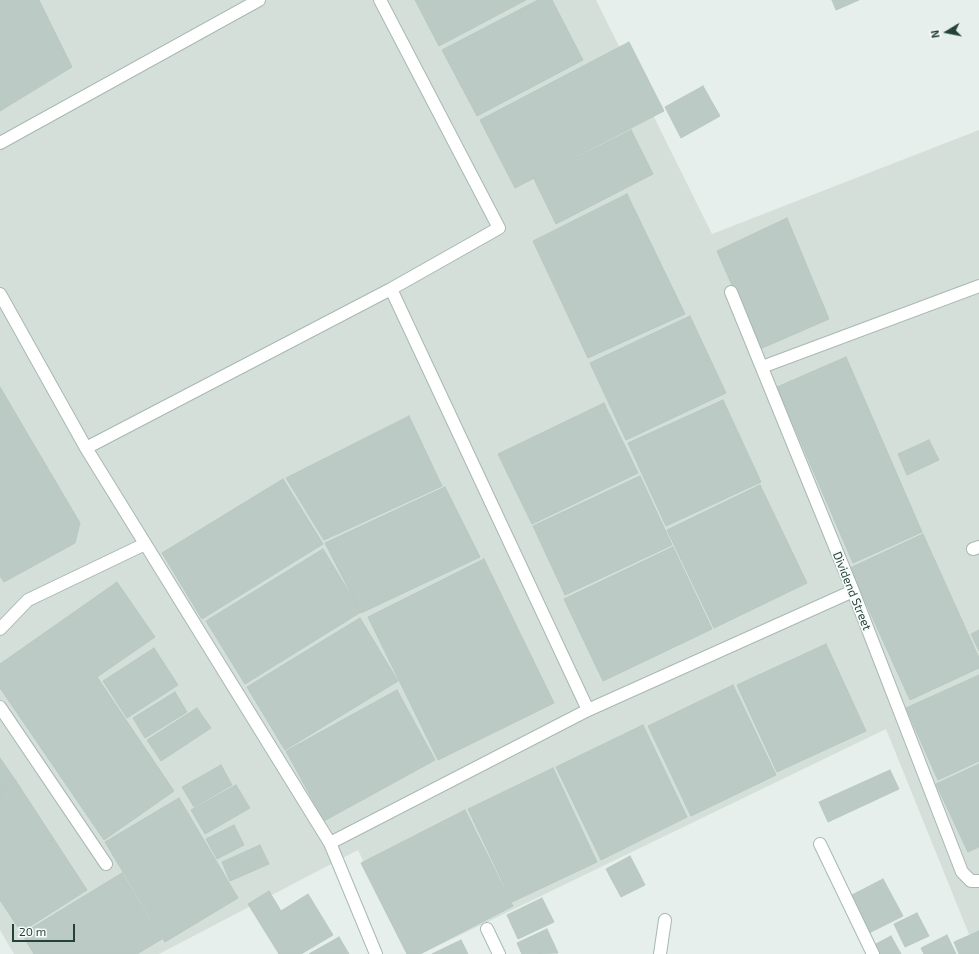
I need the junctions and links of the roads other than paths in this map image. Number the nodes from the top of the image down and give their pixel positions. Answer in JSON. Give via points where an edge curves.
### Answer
{"nodes":[{"id":1,"x":259,"y":0,"type":"edge"},
{"id":2,"x":380,"y":0,"type":"edge"},
{"id":3,"x":0,"y":143,"type":"edge"},
{"id":4,"x":979,"y":286,"type":"edge"},
{"id":5,"x":391,"y":289,"type":"junction"},
{"id":6,"x":731,"y":292,"type":"dead end"},
{"id":7,"x":0,"y":294,"type":"edge"},
{"id":8,"x":762,"y":367,"type":"junction"},
{"id":9,"x":86,"y":448,"type":"junction"},
{"id":10,"x":145,"y":544,"type":"junction"},
{"id":11,"x":852,"y":591,"type":"junction"},
{"id":12,"x":0,"y":629,"type":"edge"},
{"id":13,"x":0,"y":707,"type":"edge"},
{"id":14,"x":588,"y":710,"type":"junction"},
{"id":15,"x":330,"y":843,"type":"junction"},
{"id":16,"x":820,"y":844,"type":"dead end"},
{"id":17,"x":106,"y":864,"type":"dead end"},
{"id":18,"x":979,"y":881,"type":"edge"},
{"id":19,"x":665,"y":920,"type":"dead end"},
{"id":20,"x":487,"y":929,"type":"dead end"},
{"id":21,"x":376,"y":954,"type":"edge"},
{"id":22,"x":500,"y":954,"type":"edge"},
{"id":23,"x":660,"y":954,"type":"edge"},
{"id":24,"x":873,"y":954,"type":"edge"}],
"edges":[{"from":1,"to":3,"type":"street"},
{"from":2,"to":5,"type":"street","via":[[499,228]]},
{"from":4,"to":8,"type":"street"},
{"from":5,"to":9,"type":"street"},
{"from":5,"to":14,"type":"street"},
{"from":6,"to":8,"type":"street","name":"Dividend Street"},
{"from":7,"to":9,"type":"street"},
{"from":8,"to":11,"type":"street","name":"Dividend Street"},
{"from":9,"to":10,"type":"street"},
{"from":10,"to":12,"type":"street","via":[[28,600]]},
{"from":10,"to":15,"type":"street"},
{"from":11,"to":14,"type":"street"},
{"from":11,"to":18,"type":"street","name":"Dividend Street","via":[[962,872],[971,881]]},
{"from":13,"to":17,"type":"street"},
{"from":14,"to":15,"type":"street"},
{"from":15,"to":21,"type":"street"},
{"from":16,"to":24,"type":"street"},
{"from":19,"to":23,"type":"street"},
{"from":20,"to":22,"type":"street"}]}
